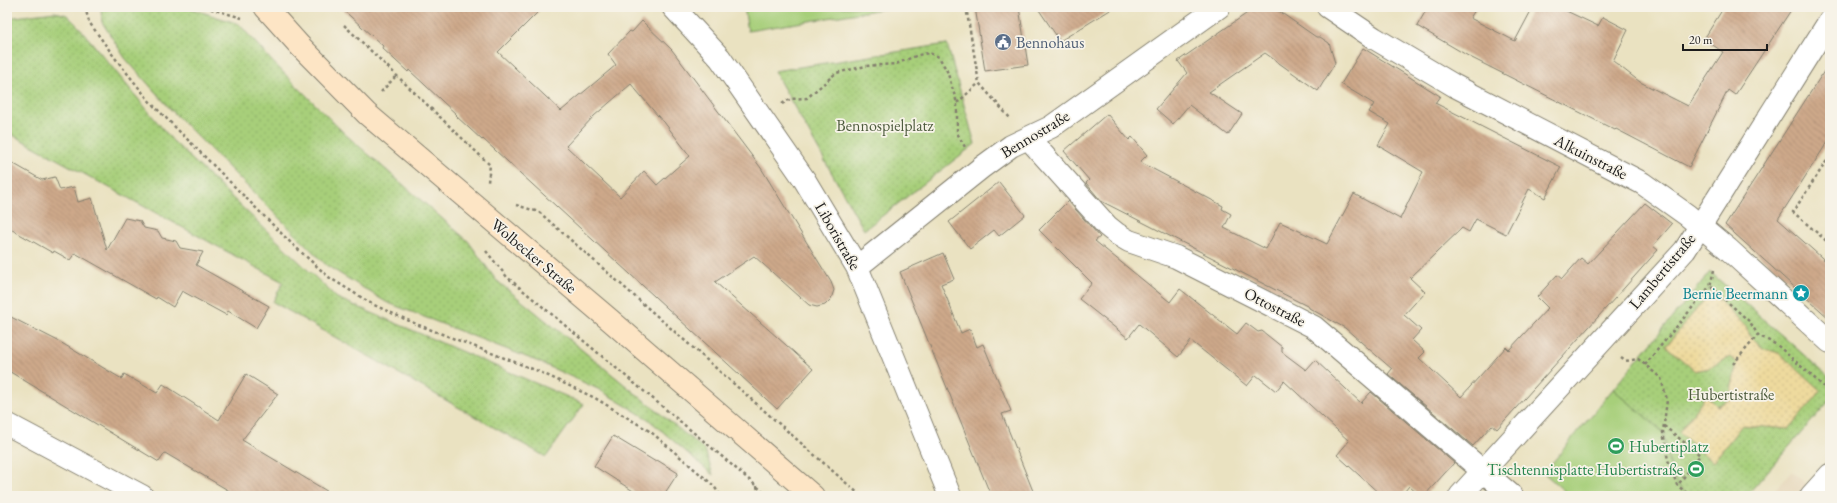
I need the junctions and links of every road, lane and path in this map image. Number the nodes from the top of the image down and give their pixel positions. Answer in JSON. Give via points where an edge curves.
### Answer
{"nodes":[{"id":1,"x":85,"y":7,"type":"edge"},
{"id":2,"x":204,"y":7,"type":"edge"},
{"id":3,"x":265,"y":7,"type":"edge"},
{"id":4,"x":673,"y":7,"type":"edge"},
{"id":5,"x":966,"y":7,"type":"edge"},
{"id":6,"x":1219,"y":7,"type":"edge"},
{"id":7,"x":1328,"y":7,"type":"edge"},
{"id":8,"x":247,"y":20,"type":"dead end"},
{"id":9,"x":1830,"y":20,"type":"edge"},
{"id":10,"x":344,"y":24,"type":"dead end"},
{"id":11,"x":397,"y":75,"type":"junction"},
{"id":12,"x":979,"y":83,"type":"junction"},
{"id":13,"x":385,"y":87,"type":"dead end"},
{"id":14,"x":380,"y":93,"type":"dead end"},
{"id":15,"x":384,"y":97,"type":"dead end"},
{"id":16,"x":957,"y":103,"type":"junction"},
{"id":17,"x":762,"y":118,"type":"junction"},
{"id":18,"x":1029,"y":139,"type":"junction"},
{"id":19,"x":1830,"y":156,"type":"edge"},
{"id":20,"x":981,"y":168,"type":"junction"},
{"id":21,"x":488,"y":184,"type":"dead end"},
{"id":22,"x":510,"y":203,"type":"dead end"},
{"id":23,"x":1699,"y":226,"type":"junction"},
{"id":24,"x":1830,"y":244,"type":"edge"},
{"id":25,"x":1715,"y":263,"type":"dead end"},
{"id":26,"x":857,"y":267,"type":"junction"},
{"id":27,"x":1710,"y":286,"type":"junction"},
{"id":28,"x":1758,"y":335,"type":"junction"},
{"id":29,"x":1602,"y":340,"type":"junction"},
{"id":30,"x":1830,"y":342,"type":"edge"},
{"id":31,"x":1733,"y":364,"type":"dead end"},
{"id":32,"x":1645,"y":365,"type":"junction"},
{"id":33,"x":1830,"y":392,"type":"edge"},
{"id":34,"x":7,"y":424,"type":"edge"},
{"id":35,"x":1664,"y":426,"type":"junction"},
{"id":36,"x":1482,"y":472,"type":"junction"},
{"id":37,"x":1830,"y":475,"type":"edge"},
{"id":38,"x":756,"y":485,"type":"dead end"},
{"id":39,"x":1677,"y":485,"type":"junction"},
{"id":40,"x":809,"y":495,"type":"edge"},
{"id":41,"x":858,"y":495,"type":"edge"},
{"id":42,"x":142,"y":496,"type":"edge"},
{"id":43,"x":721,"y":496,"type":"edge"},
{"id":44,"x":760,"y":496,"type":"edge"},
{"id":45,"x":950,"y":496,"type":"edge"},
{"id":46,"x":1460,"y":496,"type":"edge"},
{"id":47,"x":1512,"y":496,"type":"edge"},
{"id":48,"x":1690,"y":496,"type":"edge"},
{"id":49,"x":1811,"y":496,"type":"edge"}],
"edges":[{"from":1,"to":43,"type":"path","via":[[89,22],[151,103],[292,244],[330,278],[372,304],[416,324],[538,371],[595,398],[650,432],[713,485]]},
{"from":2,"to":8,"type":"path"},
{"from":3,"to":40,"type":"main road","name":"Wolbecker Straße","via":[[367,114],[610,320]]},
{"from":4,"to":17,"type":"street","name":"Liboristraße","via":[[720,58]]},
{"from":5,"to":12,"type":"path"},
{"from":6,"to":18,"type":"street","name":"Bennostraße","via":[[1051,127]]},
{"from":7,"to":23,"type":"street","name":"Alkuinstraße","via":[[1374,38],[1455,86],[1642,183]]},
{"from":9,"to":23,"type":"street","name":"Lambertistraße"},
{"from":10,"to":11,"type":"path"},
{"from":11,"to":13,"type":"path"},
{"from":11,"to":21,"type":"path","via":[[490,165]]},
{"from":12,"to":16,"type":"path"},
{"from":12,"to":18,"type":"path"},
{"from":14,"to":15,"type":"path"},
{"from":16,"to":17,"type":"path","via":[[948,71],[939,57],[929,53],[896,64],[866,66],[836,73],[807,98],[790,99]]},
{"from":16,"to":20,"type":"path","via":[[956,134]]},
{"from":17,"to":26,"type":"street","name":"Liboristraße","via":[[804,180]]},
{"from":18,"to":20,"type":"street","name":"Bennostraße","via":[[1011,146]]},
{"from":18,"to":36,"type":"street","name":"Ottostraße","via":[[1117,234],[1129,241],[1176,257],[1325,334]]},
{"from":19,"to":24,"type":"path","via":[[1793,212]]},
{"from":20,"to":26,"type":"street","name":"Bennostraße"},
{"from":22,"to":41,"type":"path","via":[[539,212]]},
{"from":23,"to":29,"type":"street","name":"Lambertistraße","via":[[1684,250]]},
{"from":23,"to":30,"type":"street","name":"Alkuinstraße","via":[[1728,249]]},
{"from":25,"to":27,"type":"path"},
{"from":26,"to":45,"type":"street","name":"Liboristraße"},
{"from":27,"to":28,"type":"path","via":[[1750,322]]},
{"from":27,"to":32,"type":"path"},
{"from":28,"to":31,"type":"path"},
{"from":28,"to":33,"type":"path","via":[[1777,345]]},
{"from":29,"to":32,"type":"path","via":[[1625,362],[1638,359]]},
{"from":29,"to":36,"type":"street","name":"Lambertistraße"},
{"from":32,"to":35,"type":"path","via":[[1661,378],[1667,400]]},
{"from":34,"to":42,"type":"street"},
{"from":35,"to":39,"type":"path","via":[[1668,460]]},
{"from":35,"to":39,"type":"path","via":[[1700,455]]},
{"from":36,"to":46,"type":"street","name":"Lambertistraße"},
{"from":36,"to":47,"type":"street","name":"Ottostraße"},
{"from":37,"to":49,"type":"street"},
{"from":38,"to":44,"type":"path"},
{"from":39,"to":48,"type":"path"}]}
